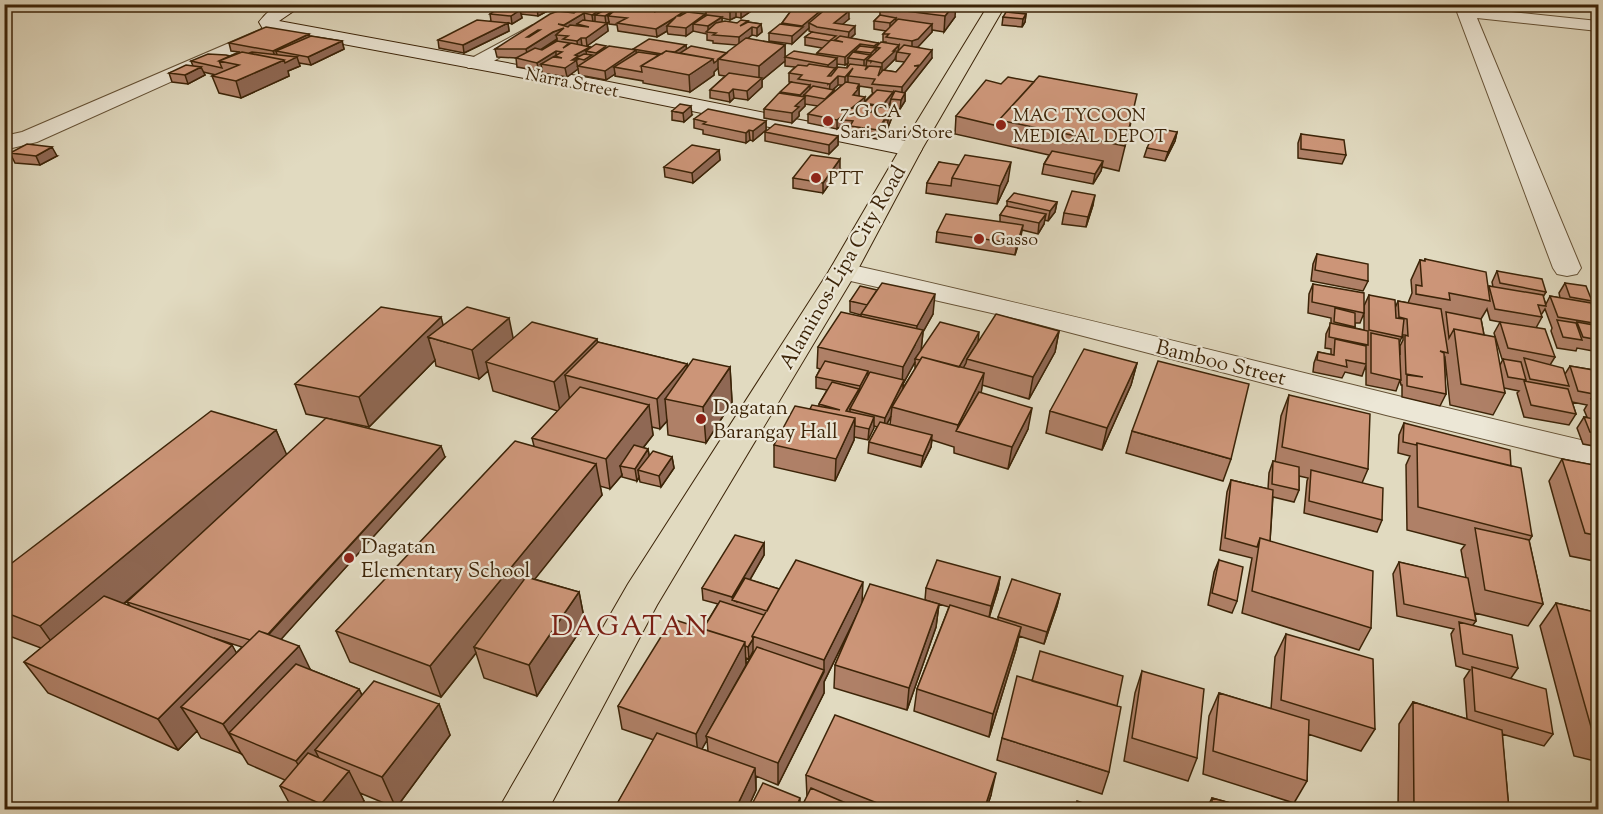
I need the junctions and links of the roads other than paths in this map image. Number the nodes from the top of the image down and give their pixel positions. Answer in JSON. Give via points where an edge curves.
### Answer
{"nodes":[{"id":1,"x":296,"y":4,"type":"edge"},
{"id":2,"x":998,"y":4,"type":"edge"},
{"id":3,"x":1463,"y":8,"type":"edge"},
{"id":4,"x":551,"y":19,"type":"edge"},
{"id":5,"x":1599,"y":26,"type":"edge"},
{"id":6,"x":275,"y":28,"type":"junction"},
{"id":7,"x":475,"y":64,"type":"junction"},
{"id":8,"x":4,"y":143,"type":"edge"},
{"id":9,"x":911,"y":149,"type":"junction"},
{"id":10,"x":1567,"y":268,"type":"dead end"},
{"id":11,"x":843,"y":271,"type":"junction"},
{"id":12,"x":1599,"y":456,"type":"edge"},
{"id":13,"x":522,"y":810,"type":"edge"}],
"edges":[{"from":1,"to":6,"type":"street","via":[[271,18],[269,25]]},
{"from":2,"to":9,"type":"main road","name":"Alaminos-Lipa City Road"},
{"from":3,"to":5,"type":"street"},
{"from":3,"to":10,"type":"street"},
{"from":4,"to":7,"type":"street"},
{"from":6,"to":7,"type":"street","name":"Narra Street"},
{"from":6,"to":8,"type":"street","via":[[29,137]]},
{"from":7,"to":9,"type":"street","name":"Narra Street"},
{"from":9,"to":11,"type":"main road","name":"Alaminos-Lipa City Road"},
{"from":11,"to":12,"type":"street","name":"Bamboo Street","via":[[1026,312]]},
{"from":11,"to":13,"type":"main road","name":"Alaminos-Lipa City Road","via":[[642,595]]}]}
